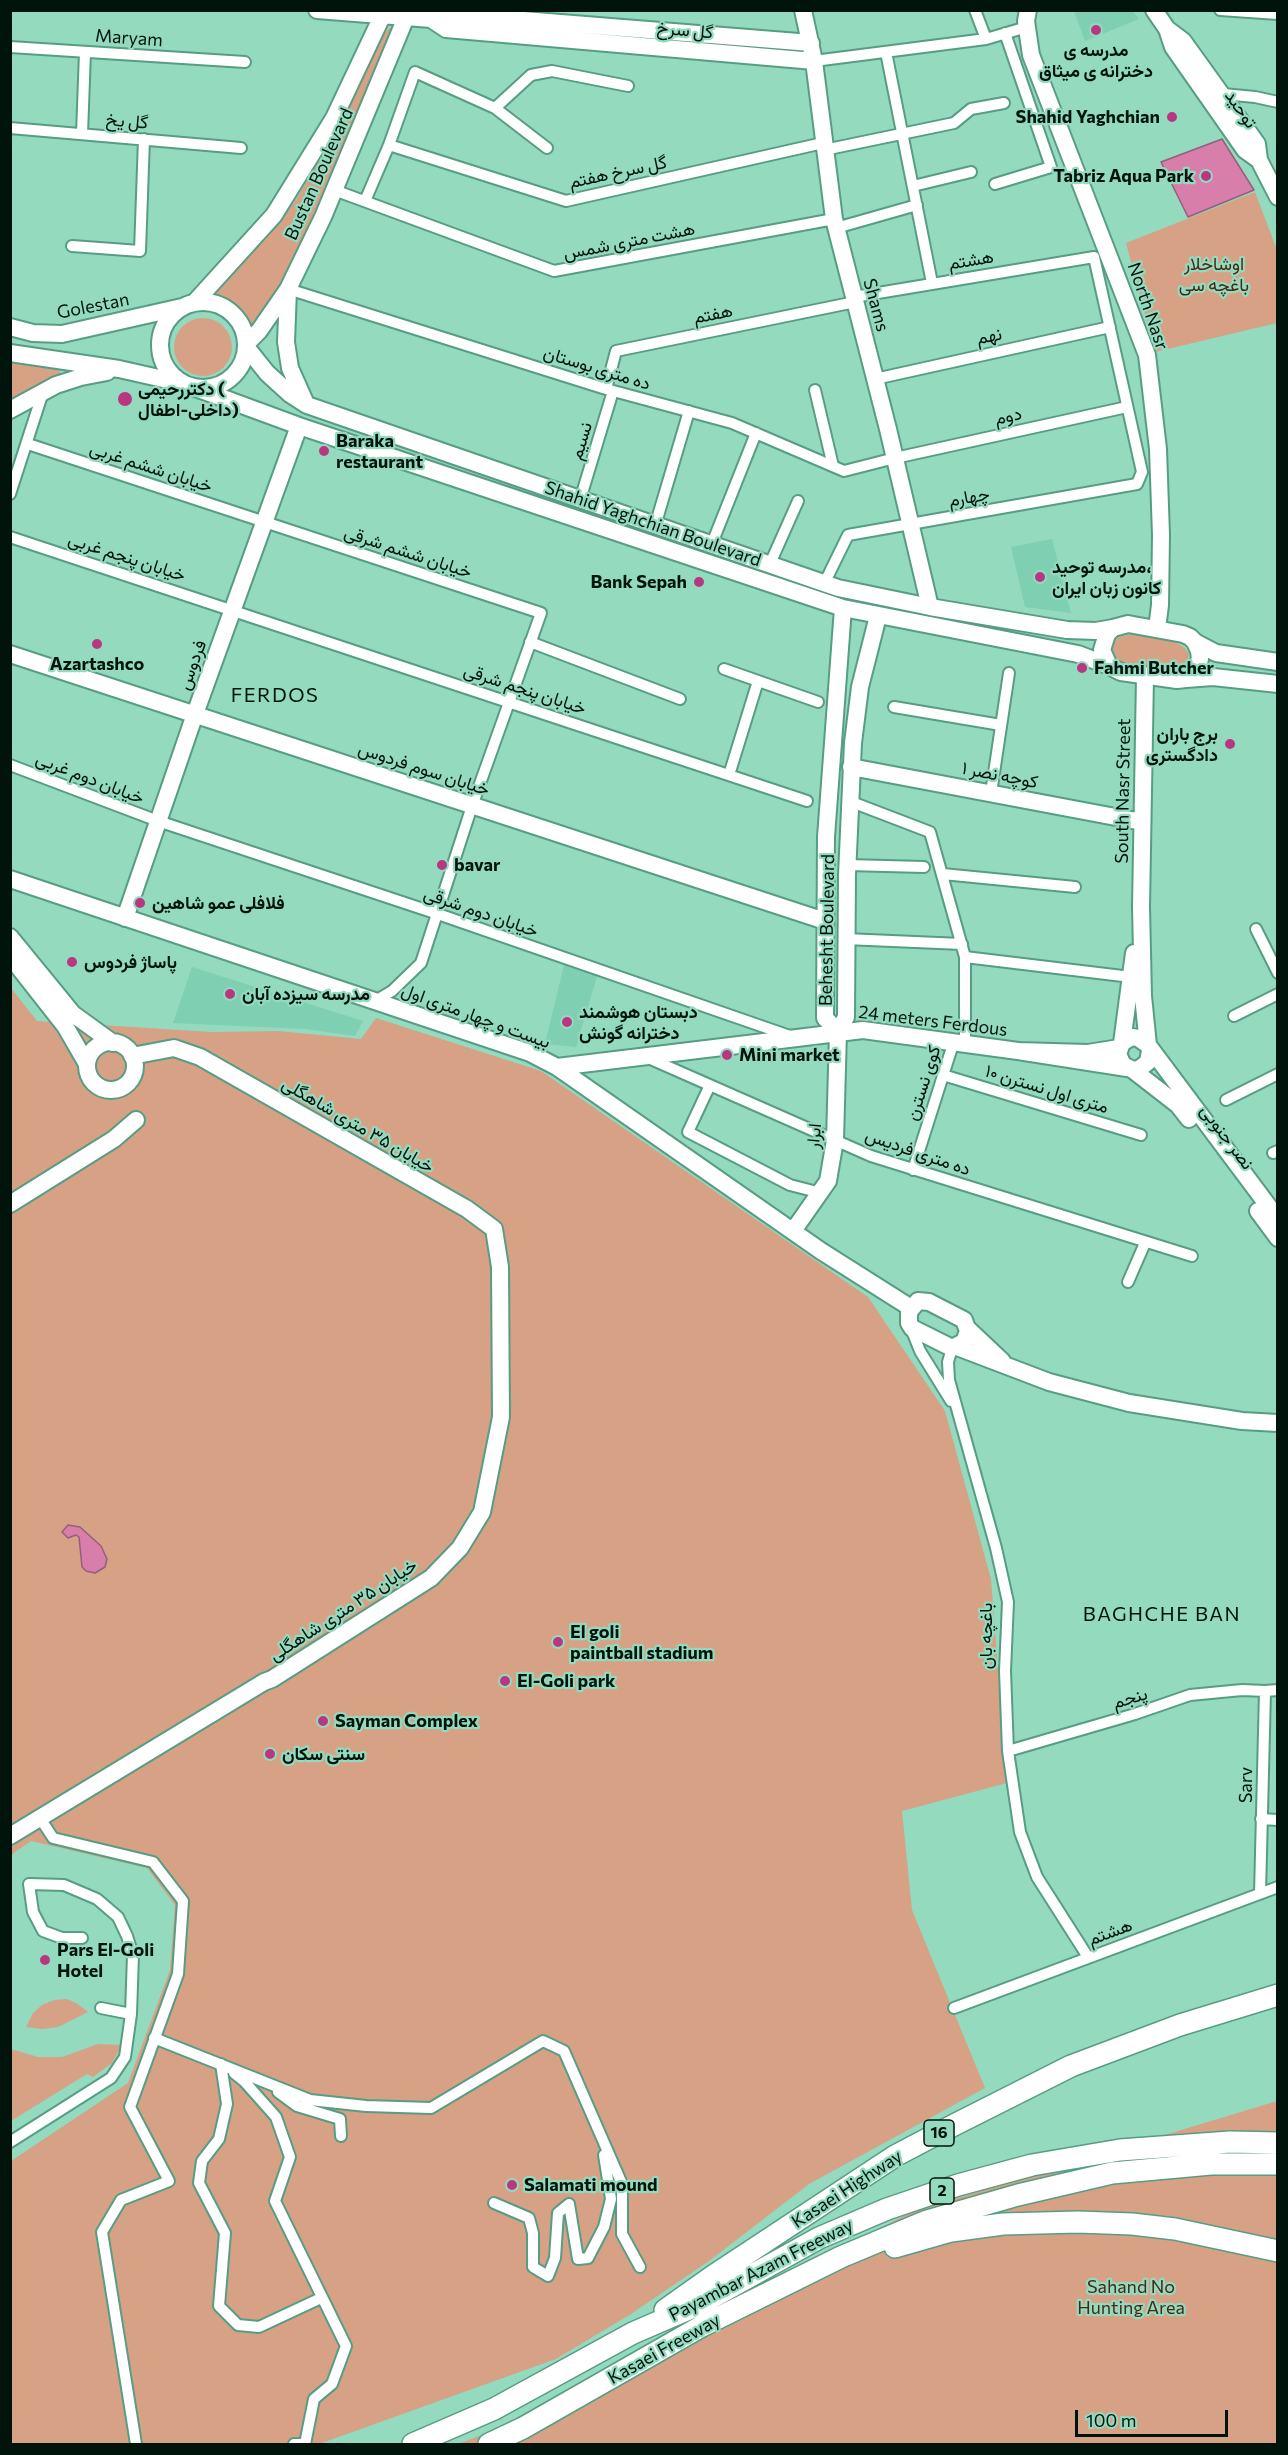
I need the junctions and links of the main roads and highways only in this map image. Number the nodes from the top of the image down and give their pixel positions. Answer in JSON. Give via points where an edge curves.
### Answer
{"nodes":[{"id":1,"x":316,"y":10,"type":"edge"},
{"id":2,"x":803,"y":10,"type":"edge"},
{"id":3,"x":1154,"y":10,"type":"edge"},
{"id":4,"x":384,"y":13,"type":"edge"},
{"id":5,"x":408,"y":14,"type":"edge"},
{"id":6,"x":1027,"y":19,"type":"edge"},
{"id":7,"x":447,"y":22,"type":"junction"},
{"id":8,"x":811,"y":43,"type":"junction"},
{"id":9,"x":814,"y":61,"type":"junction"},
{"id":10,"x":1278,"y":196,"type":"edge"},
{"id":11,"x":288,"y":289,"type":"junction"},
{"id":12,"x":189,"y":304,"type":"junction"},
{"id":13,"x":10,"y":327,"type":"edge"},
{"id":14,"x":247,"y":346,"type":"junction"},
{"id":15,"x":10,"y":353,"type":"edge"},
{"id":16,"x":119,"y":369,"type":"junction"},
{"id":17,"x":187,"y":385,"type":"junction"},
{"id":18,"x":307,"y":405,"type":"junction"},
{"id":19,"x":10,"y":410,"type":"edge"},
{"id":20,"x":299,"y":426,"type":"junction"},
{"id":21,"x":449,"y":454,"type":"junction"},
{"id":22,"x":441,"y":474,"type":"junction"},
{"id":23,"x":930,"y":607,"type":"junction"},
{"id":24,"x":843,"y":608,"type":"junction"},
{"id":25,"x":878,"y":615,"type":"junction"},
{"id":26,"x":1113,"y":628,"type":"junction"},
{"id":27,"x":1157,"y":629,"type":"junction"},
{"id":28,"x":842,"y":631,"type":"junction"},
{"id":29,"x":872,"y":633,"type":"junction"},
{"id":30,"x":1195,"y":642,"type":"junction"},
{"id":31,"x":10,"y":654,"type":"edge"},
{"id":32,"x":1276,"y":661,"type":"edge"},
{"id":33,"x":1109,"y":666,"type":"junction"},
{"id":34,"x":1145,"y":676,"type":"junction"},
{"id":35,"x":1186,"y":679,"type":"junction"},
{"id":36,"x":1278,"y":684,"type":"edge"},
{"id":37,"x":195,"y":714,"type":"junction"},
{"id":38,"x":851,"y":766,"type":"junction"},
{"id":39,"x":1142,"y":822,"type":"junction"},
{"id":40,"x":10,"y":879,"type":"edge"},
{"id":41,"x":1141,"y":907,"type":"junction"},
{"id":42,"x":125,"y":918,"type":"junction"},
{"id":43,"x":825,"y":921,"type":"junction"},
{"id":44,"x":10,"y":937,"type":"edge"},
{"id":45,"x":10,"y":956,"type":"edge"},
{"id":46,"x":838,"y":1032,"type":"junction"},
{"id":47,"x":113,"y":1042,"type":"junction"},
{"id":48,"x":1120,"y":1046,"type":"junction"},
{"id":49,"x":1149,"y":1047,"type":"junction"},
{"id":50,"x":1018,"y":1051,"type":"junction"},
{"id":51,"x":132,"y":1056,"type":"junction"},
{"id":52,"x":87,"y":1064,"type":"junction"},
{"id":53,"x":557,"y":1067,"type":"junction"},
{"id":54,"x":1130,"y":1069,"type":"junction"},
{"id":55,"x":136,"y":1120,"type":"dead end"},
{"id":56,"x":10,"y":1204,"type":"edge"},
{"id":57,"x":1278,"y":1219,"type":"edge"},
{"id":58,"x":793,"y":1231,"type":"junction"},
{"id":59,"x":1278,"y":1238,"type":"edge"},
{"id":60,"x":910,"y":1315,"type":"junction"},
{"id":61,"x":967,"y":1328,"type":"junction"},
{"id":62,"x":955,"y":1347,"type":"junction"},
{"id":63,"x":1009,"y":1368,"type":"junction"},
{"id":64,"x":1278,"y":1423,"type":"edge"},
{"id":65,"x":10,"y":1836,"type":"edge"},
{"id":66,"x":1278,"y":1995,"type":"edge"},
{"id":67,"x":1278,"y":2143,"type":"edge"},
{"id":68,"x":1278,"y":2164,"type":"edge"},
{"id":69,"x":1278,"y":2251,"type":"edge"},
{"id":70,"x":841,"y":2257,"type":"junction"},
{"id":71,"x":633,"y":2333,"type":"junction"},
{"id":72,"x":414,"y":2445,"type":"edge"},
{"id":73,"x":489,"y":2445,"type":"edge"}],
"edges":[{"from":1,"to":4,"type":"main road"},
{"from":2,"to":8,"type":"main road","name":"Shams"},
{"from":3,"to":10,"type":"main road","name":"توحید","via":[[1173,47],[1218,99],[1245,150],[1259,160]]},
{"from":4,"to":5,"type":"main road"},
{"from":4,"to":12,"type":"main road","name":"Bustan Boulevard","via":[[334,118],[274,215]]},
{"from":5,"to":7,"type":"main road"},
{"from":5,"to":11,"type":"main road","name":"Bustan Boulevard"},
{"from":6,"to":27,"type":"main road","name":"North Nasr","via":[[1031,55],[1147,355],[1158,449],[1161,535]]},
{"from":7,"to":8,"type":"main road","name":"گل سرخ"},
{"from":7,"to":9,"type":"main road","name":"گل سرخ"},
{"from":8,"to":9,"type":"main road","name":"Shams"},
{"from":9,"to":23,"type":"main road","name":"Shams","via":[[835,223]]},
{"from":11,"to":14,"type":"main road","name":"Bustan Boulevard"},
{"from":11,"to":18,"type":"main road","via":[[286,342],[291,368]]},
{"from":12,"to":13,"type":"main road","name":"Golestan","via":[[62,334]]},
{"from":12,"to":14,"type":"main road","via":[[213,303],[230,310],[245,330]]},
{"from":12,"to":17,"type":"main road","via":[[172,314],[160,338],[164,363],[171,374]]},
{"from":14,"to":17,"type":"main road","via":[[241,366],[229,380],[212,387]]},
{"from":14,"to":18,"type":"main road","name":"Shahid Yaghchian Boulevard","via":[[267,373]]},
{"from":15,"to":16,"type":"main road"},
{"from":16,"to":17,"type":"main road"},
{"from":16,"to":19,"type":"main road","via":[[81,376]]},
{"from":17,"to":20,"type":"main road","name":"Shahid Yaghchian Boulevard"},
{"from":18,"to":21,"type":"main road","name":"Shahid Yaghchian Boulevard"},
{"from":20,"to":22,"type":"main road","name":"Shahid Yaghchian Boulevard"},
{"from":20,"to":37,"type":"main road","name":"فردوس"},
{"from":21,"to":22,"type":"main road"},
{"from":21,"to":23,"type":"main road","name":"Shahid Yaghchian Boulevard","via":[[824,584]]},
{"from":22,"to":24,"type":"main road","name":"Shahid Yaghchian Boulevard"},
{"from":23,"to":26,"type":"main road","name":"Shahid Yaghchian Boulevard","via":[[1080,632]]},
{"from":24,"to":25,"type":"main road","name":"Shahid Yaghchian Boulevard"},
{"from":24,"to":28,"type":"main road","name":"Behesht Boulevard"},
{"from":25,"to":29,"type":"main road","name":"Behesht Boulevard"},
{"from":25,"to":33,"type":"main road","name":"Shahid Yaghchian Boulevard","via":[[1078,654]]},
{"from":26,"to":27,"type":"main road","name":"Shahid Yaghchian Boulevard","via":[[1128,624]]},
{"from":26,"to":33,"type":"main road","via":[[1103,642],[1104,659]]},
{"from":27,"to":30,"type":"main road","name":"Shahid Yaghchian Boulevard","via":[[1183,634]]},
{"from":28,"to":29,"type":"main road","via":[[854,621],[868,626]]},
{"from":28,"to":43,"type":"main road","name":"Behesht Boulevard","via":[[826,837]]},
{"from":29,"to":38,"type":"main road","name":"Behesht Boulevard","via":[[860,687]]},
{"from":30,"to":32,"type":"main road","name":"Shahid Yaghchian Boulevard","via":[[1216,653]]},
{"from":30,"to":35,"type":"main road","via":[[1200,659]]},
{"from":31,"to":37,"type":"main road","name":"خیابان سوم فردوس"},
{"from":33,"to":34,"type":"main road","name":"Shahid Yaghchian Boulevard"},
{"from":34,"to":35,"type":"main road","name":"Shahid Yaghchian Boulevard"},
{"from":34,"to":39,"type":"main road","name":"South Nasr Street"},
{"from":35,"to":36,"type":"main road","name":"Shahid Yaghchian Boulevard","via":[[1213,677]]},
{"from":37,"to":42,"type":"main road","name":"فردوس"},
{"from":37,"to":43,"type":"main road","name":"خیابان سوم فردوس"},
{"from":38,"to":39,"type":"main road","name":"کوچه نصر ۱"},
{"from":38,"to":46,"type":"main road","name":"Behesht Boulevard","via":[[846,1017]]},
{"from":39,"to":41,"type":"main road","name":"South Nasr Street"},
{"from":40,"to":42,"type":"main road","name":"بیست و چهار متری اول"},
{"from":41,"to":48,"type":"main road","name":"South Nasr Street"},
{"from":41,"to":49,"type":"main road","name":"South Nasr Street","via":[[1143,996]]},
{"from":42,"to":53,"type":"main road","name":"بیست و چهار متری اول","via":[[530,1053]]},
{"from":43,"to":46,"type":"main road","name":"Behesht Boulevard","via":[[825,1018]]},
{"from":44,"to":47,"type":"main road","via":[[74,1014]]},
{"from":45,"to":52,"type":"main road","via":[[65,1026]]},
{"from":46,"to":50,"type":"main road","name":"24 meters Ferdous","via":[[863,1030]]},
{"from":46,"to":53,"type":"main road","name":"24 meters Ferdous"},
{"from":46,"to":58,"type":"main road","name":"ابرار","via":[[835,1140],[828,1180]]},
{"from":47,"to":51,"type":"main road"},
{"from":47,"to":52,"type":"main road","via":[[99,1046]]},
{"from":48,"to":49,"type":"main road","via":[[1132,1037]]},
{"from":48,"to":50,"type":"main road","name":"24 meters Ferdous","via":[[1088,1053]]},
{"from":48,"to":54,"type":"main road","via":[[1119,1060]]},
{"from":49,"to":54,"type":"main road","via":[[1151,1056],[1145,1066]]},
{"from":49,"to":57,"type":"main road","name":"نصر جنوبی"},
{"from":50,"to":54,"type":"main road","name":"24 meters Ferdous"},
{"from":51,"to":52,"type":"main road","via":[[132,1077],[115,1089],[95,1084]]},
{"from":51,"to":65,"type":"main road","name":"خیابان ۳۵ متری شاهگلی","via":[[174,1048],[200,1058],[466,1209],[494,1229],[500,1267],[501,1417],[482,1512],[460,1548],[431,1578],[272,1679]]},
{"from":53,"to":58,"type":"main road","name":"بیست و چهار متری اول"},
{"from":54,"to":59,"type":"main road","name":"نصر جنوبی","via":[[1178,1105]]},
{"from":55,"to":56,"type":"main road","via":[[114,1139]]},
{"from":58,"to":60,"type":"main road","name":"بیست و چهار متری اول"},
{"from":60,"to":61,"type":"main road","via":[[918,1301],[929,1302],[960,1316]]},
{"from":60,"to":62,"type":"main road","name":"بیست و چهار متری اول","via":[[917,1332]]},
{"from":61,"to":62,"type":"main road","via":[[967,1337]]},
{"from":61,"to":63,"type":"main road"},
{"from":62,"to":63,"type":"main road","name":"بیست و چهار متری اول"},
{"from":63,"to":64,"type":"main road","via":[[1129,1403]]},
{"from":66,"to":71,"type":"highway","name":"Kasaei Highway","number":"16","via":[[1180,2025],[1071,2066],[944,2130],[895,2156]]},
{"from":67,"to":71,"type":"highway","name":"Payambar Azam Freeway","number":"2","via":[[1230,2142],[1120,2150],[1032,2165],[958,2185],[819,2238],[700,2304]]},
{"from":68,"to":70,"type":"highway","name":"Payambar Azam Freeway","number":"2","via":[[1211,2164],[1112,2173],[927,2221]]},
{"from":69,"to":70,"type":"highway","via":[[1174,2229],[1037,2222],[951,2231],[870,2254]]},
{"from":70,"to":73,"type":"highway","name":"Kasaei Freeway","number":"2","via":[[702,2326]]},
{"from":71,"to":72,"type":"highway","name":"Kasaei Freeway","number":"2","via":[[494,2409]]}]}
